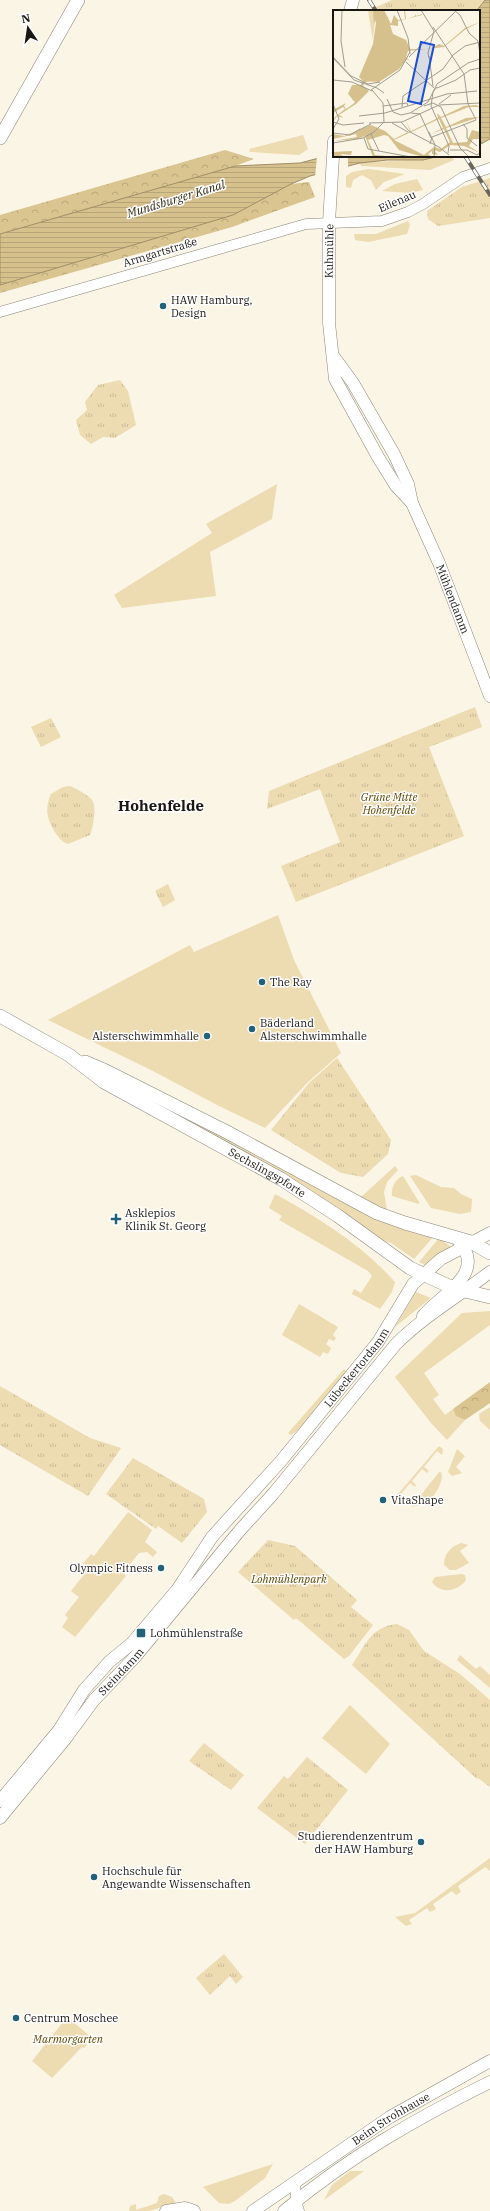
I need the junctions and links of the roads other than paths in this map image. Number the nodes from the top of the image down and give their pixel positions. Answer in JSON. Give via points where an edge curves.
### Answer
{"nodes":[{"id":1,"x":78,"y":0,"type":"edge"},
{"id":2,"x":353,"y":0,"type":"edge"},
{"id":3,"x":350,"y":10,"type":"edge"},
{"id":4,"x":0,"y":138,"type":"edge"},
{"id":5,"x":333,"y":156,"type":"edge"},
{"id":6,"x":490,"y":168,"type":"edge"},
{"id":7,"x":329,"y":222,"type":"junction"},
{"id":8,"x":0,"y":312,"type":"edge"},
{"id":9,"x":334,"y":358,"type":"junction"},
{"id":10,"x":368,"y":440,"type":"joint"},
{"id":11,"x":412,"y":503,"type":"junction"},
{"id":12,"x":490,"y":696,"type":"edge"},
{"id":13,"x":0,"y":1016,"type":"edge"},
{"id":14,"x":69,"y":1055,"type":"junction"},
{"id":15,"x":490,"y":1233,"type":"edge"},
{"id":16,"x":467,"y":1244,"type":"junction"},
{"id":17,"x":490,"y":1253,"type":"edge"},
{"id":18,"x":490,"y":1272,"type":"edge"},
{"id":19,"x":421,"y":1274,"type":"junction"},
{"id":20,"x":459,"y":1290,"type":"junction"},
{"id":21,"x":490,"y":1297,"type":"edge"},
{"id":22,"x":245,"y":1499,"type":"joint"},
{"id":23,"x":260,"y":1508,"type":"joint"},
{"id":24,"x":0,"y":1801,"type":"edge"},
{"id":25,"x":0,"y":1818,"type":"edge"},
{"id":26,"x":490,"y":2061,"type":"edge"},
{"id":27,"x":490,"y":2082,"type":"edge"},
{"id":28,"x":295,"y":2182,"type":"junction"},
{"id":29,"x":298,"y":2206,"type":"edge"},
{"id":30,"x":166,"y":2211,"type":"edge"},
{"id":31,"x":194,"y":2211,"type":"edge"},
{"id":32,"x":254,"y":2211,"type":"edge"},
{"id":33,"x":284,"y":2211,"type":"edge"}],
"edges":[{"from":1,"to":4,"type":"main road"},
{"from":2,"to":3,"type":"main road"},
{"from":5,"to":7,"type":"main road","name":"Kuhmühle"},
{"from":6,"to":7,"type":"street","name":"Eilenau","via":[[463,177],[423,204],[382,221]]},
{"from":7,"to":8,"type":"street","name":"Armgartstraße","via":[[306,224],[232,244]]},
{"from":7,"to":9,"type":"main road","name":"Kuhmühle","via":[[329,323]]},
{"from":9,"to":10,"type":"main road","name":"Kuhmühle","via":[[335,379]]},
{"from":9,"to":11,"type":"main road","name":"Mühlendamm","via":[[346,372],[386,440],[408,484]]},
{"from":10,"to":11,"type":"main road","name":"Mühlendamm","via":[[396,486]]},
{"from":11,"to":12,"type":"main road","name":"Mühlendamm","via":[[439,562]]},
{"from":13,"to":14,"type":"main road","name":"Sechslingspforte"},
{"from":14,"to":16,"type":"main road","name":"Sechslingspforte","via":[[227,1132],[377,1212],[405,1223],[453,1236]]},
{"from":14,"to":19,"type":"main road","name":"Sechslingspforte","via":[[104,1082],[281,1179]]},
{"from":15,"to":16,"type":"main road","name":"Lübeckertordamm"},
{"from":16,"to":17,"type":"main road","name":"Sechslingspforte"},
{"from":16,"to":19,"type":"main road","name":"Lübeckertordamm"},
{"from":16,"to":20,"type":"main road","via":[[467,1268]]},
{"from":18,"to":20,"type":"main road","name":"Lübeckertordamm"},
{"from":19,"to":20,"type":"main road","name":"Sechslingspforte"},
{"from":19,"to":22,"type":"main road","name":"Lübeckertordamm","via":[[412,1284],[378,1342],[281,1461]]},
{"from":20,"to":21,"type":"main road","name":"Sechslingspforte"},
{"from":20,"to":23,"type":"main road","name":"Lübeckertordamm","via":[[416,1325],[387,1355]]},
{"from":22,"to":24,"type":"main road","name":"Steindamm","via":[[212,1537],[177,1590],[132,1643],[109,1662],[84,1690],[59,1730]]},
{"from":23,"to":25,"type":"main road","name":"Steindamm","via":[[135,1657],[100,1693]]},
{"from":26,"to":28,"type":"main road","name":"Beim Strohhause","via":[[390,2117]]},
{"from":27,"to":29,"type":"main road","name":"Beim Strohhause","via":[[407,2125],[344,2164]]},
{"from":28,"to":29,"type":"street"},
{"from":28,"to":32,"type":"main road","name":"Beim Strohhause"},
{"from":29,"to":33,"type":"main road","name":"Beim Strohhause"},
{"from":30,"to":31,"type":"main road","via":[[185,2208]]}]}
